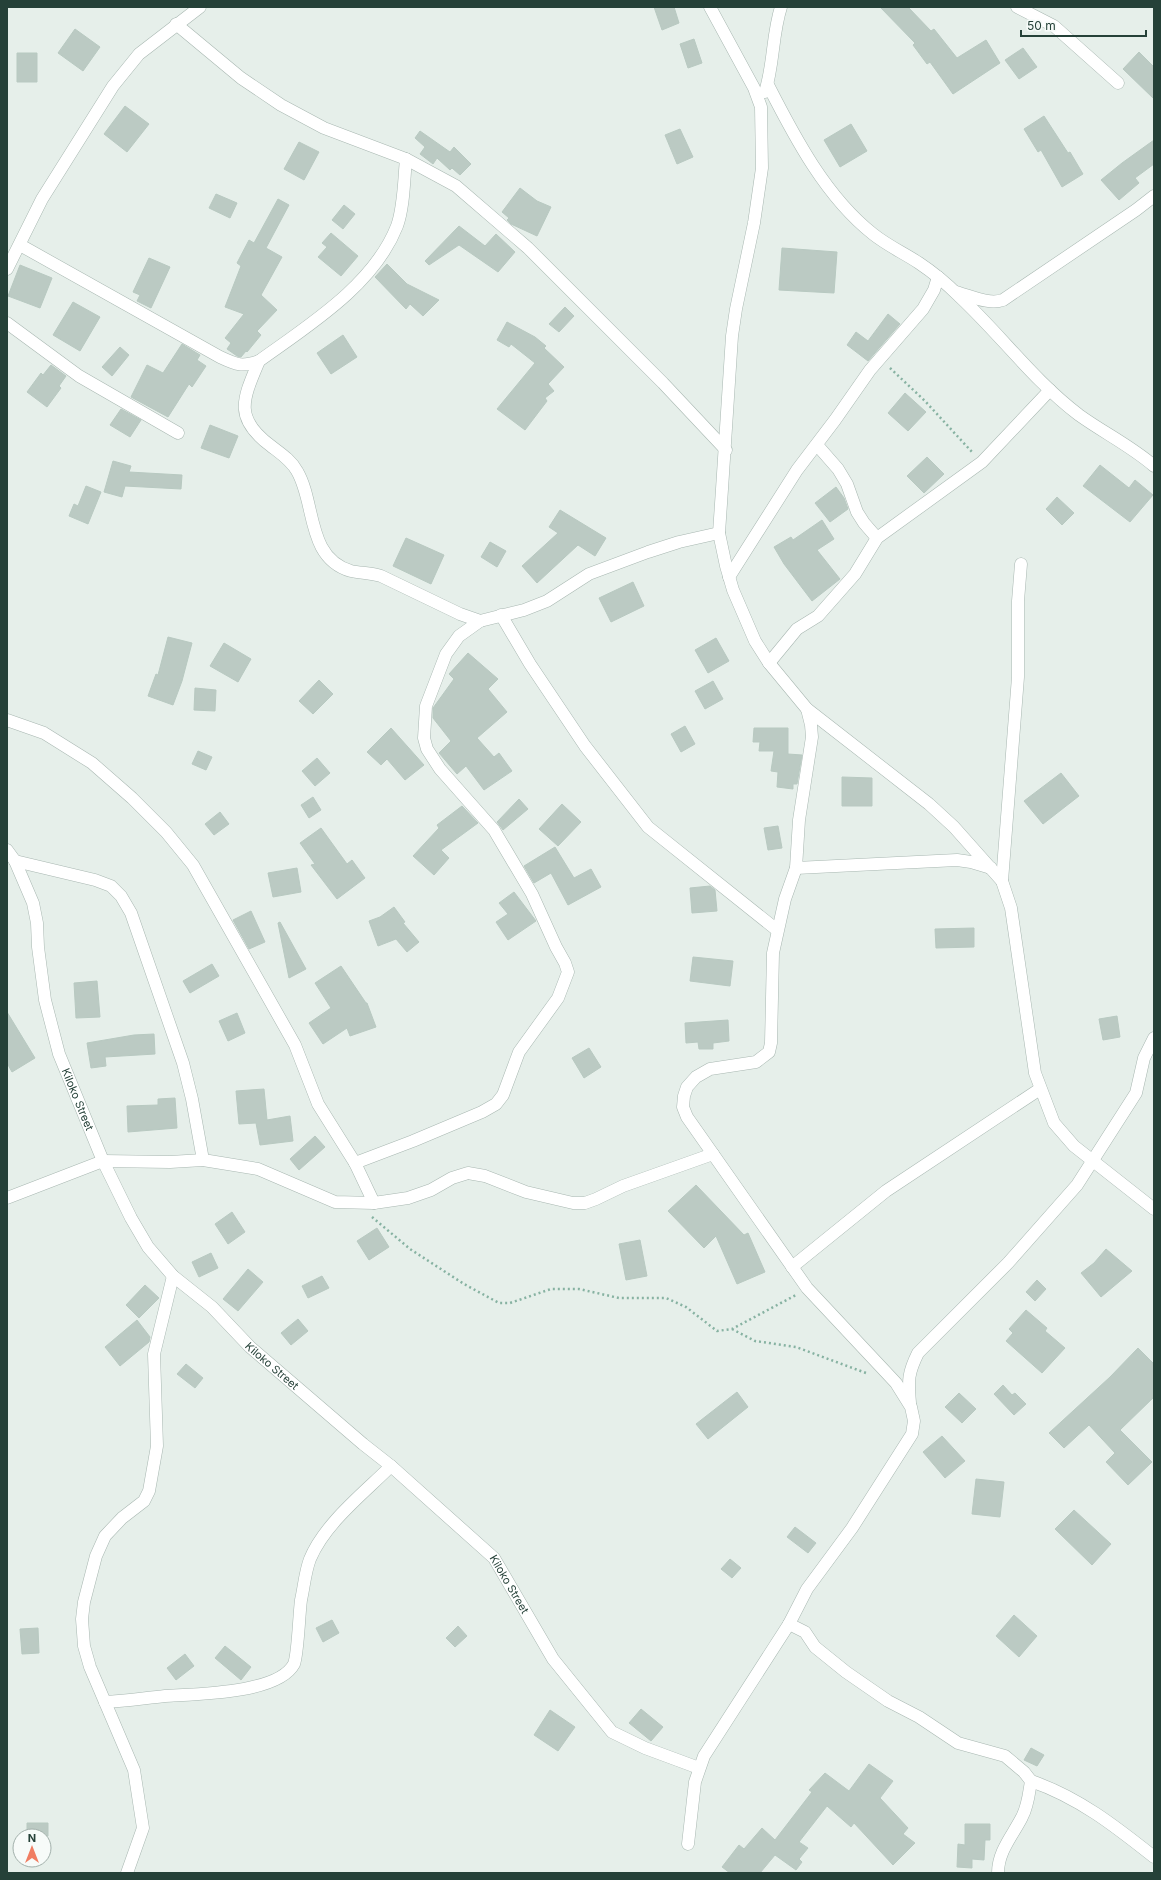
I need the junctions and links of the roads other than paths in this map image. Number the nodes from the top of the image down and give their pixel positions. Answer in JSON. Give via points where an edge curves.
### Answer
{"nodes":[{"id":1,"x":200,"y":7,"type":"edge"},
{"id":2,"x":710,"y":7,"type":"edge"},
{"id":3,"x":781,"y":7,"type":"edge"},
{"id":4,"x":1017,"y":7,"type":"edge"},
{"id":5,"x":176,"y":24,"type":"junction"},
{"id":6,"x":1118,"y":83,"type":"dead end"},
{"id":7,"x":768,"y":85,"type":"junction"},
{"id":8,"x":761,"y":106,"type":"junction"},
{"id":9,"x":406,"y":159,"type":"junction"},
{"id":10,"x":1154,"y":196,"type":"edge"},
{"id":11,"x":20,"y":245,"type":"junction"},
{"id":12,"x":7,"y":269,"type":"edge"},
{"id":13,"x":938,"y":277,"type":"junction"},
{"id":14,"x":955,"y":292,"type":"junction"},
{"id":15,"x":7,"y":323,"type":"edge"},
{"id":16,"x":259,"y":361,"type":"junction"},
{"id":17,"x":1050,"y":390,"type":"junction"},
{"id":18,"x":178,"y":433,"type":"dead end"},
{"id":19,"x":817,"y":445,"type":"junction"},
{"id":20,"x":726,"y":450,"type":"junction"},
{"id":21,"x":1154,"y":466,"type":"edge"},
{"id":22,"x":719,"y":533,"type":"junction"},
{"id":23,"x":878,"y":538,"type":"junction"},
{"id":24,"x":1021,"y":564,"type":"dead end"},
{"id":25,"x":729,"y":577,"type":"junction"},
{"id":26,"x":501,"y":615,"type":"junction"},
{"id":27,"x":480,"y":621,"type":"junction"},
{"id":28,"x":769,"y":663,"type":"junction"},
{"id":29,"x":806,"y":709,"type":"junction"},
{"id":30,"x":7,"y":720,"type":"edge"},
{"id":31,"x":7,"y":850,"type":"edge"},
{"id":32,"x":15,"y":860,"type":"junction"},
{"id":33,"x":796,"y":868,"type":"junction"},
{"id":34,"x":992,"y":868,"type":"junction"},
{"id":35,"x":1002,"y":881,"type":"junction"},
{"id":36,"x":777,"y":930,"type":"junction"},
{"id":37,"x":1154,"y":1038,"type":"edge"},
{"id":38,"x":1040,"y":1089,"type":"junction"},
{"id":39,"x":713,"y":1154,"type":"junction"},
{"id":40,"x":203,"y":1160,"type":"junction"},
{"id":41,"x":103,"y":1161,"type":"junction"},
{"id":42,"x":1092,"y":1161,"type":"junction"},
{"id":43,"x":355,"y":1163,"type":"junction"},
{"id":44,"x":7,"y":1198,"type":"edge"},
{"id":45,"x":374,"y":1203,"type":"junction"},
{"id":46,"x":1154,"y":1209,"type":"edge"},
{"id":47,"x":792,"y":1267,"type":"junction"},
{"id":48,"x":173,"y":1276,"type":"junction"},
{"id":49,"x":910,"y":1407,"type":"junction"},
{"id":50,"x":391,"y":1466,"type":"junction"},
{"id":51,"x":789,"y":1624,"type":"junction"},
{"id":52,"x":105,"y":1702,"type":"junction"},
{"id":53,"x":700,"y":1768,"type":"junction"},
{"id":54,"x":1031,"y":1781,"type":"junction"},
{"id":55,"x":688,"y":1844,"type":"dead end"},
{"id":56,"x":1154,"y":1857,"type":"edge"},
{"id":57,"x":128,"y":1873,"type":"edge"},
{"id":58,"x":998,"y":1873,"type":"edge"}],
"edges":[{"from":1,"to":5,"type":"street"},
{"from":2,"to":8,"type":"street","via":[[754,88]]},
{"from":3,"to":7,"type":"street"},
{"from":4,"to":6,"type":"street","via":[[1054,26]]},
{"from":5,"to":9,"type":"street","via":[[241,78],[281,105],[324,128]]},
{"from":5,"to":11,"type":"street","via":[[139,54],[113,86],[42,199]]},
{"from":7,"to":8,"type":"street"},
{"from":7,"to":13,"type":"street","via":[[824,180],[842,204],[873,234]]},
{"from":8,"to":20,"type":"street","via":[[762,168],[732,336]]},
{"from":9,"to":16,"type":"street","via":[[398,225],[385,251],[348,294]]},
{"from":9,"to":20,"type":"street","via":[[456,186],[528,248]]},
{"from":10,"to":14,"type":"street","via":[[1004,300],[986,301]]},
{"from":11,"to":12,"type":"street"},
{"from":11,"to":16,"type":"street","via":[[220,357],[246,365]]},
{"from":13,"to":14,"type":"street"},
{"from":13,"to":19,"type":"street","via":[[923,309],[870,370]]},
{"from":14,"to":17,"type":"street"},
{"from":15,"to":18,"type":"street","via":[[79,376]]},
{"from":16,"to":27,"type":"street","via":[[246,393],[246,417],[261,438],[297,470],[311,506],[315,533],[329,558],[351,571],[381,576]]},
{"from":17,"to":21,"type":"street","via":[[1080,416],[1128,446]]},
{"from":17,"to":23,"type":"street","via":[[982,462]]},
{"from":19,"to":23,"type":"street","via":[[838,469],[847,484],[857,512],[864,524]]},
{"from":19,"to":25,"type":"street","via":[[797,470]]},
{"from":20,"to":22,"type":"street"},
{"from":22,"to":25,"type":"street"},
{"from":22,"to":26,"type":"street","via":[[667,546],[589,574],[546,601],[524,610]]},
{"from":23,"to":28,"type":"street","via":[[855,574],[818,616],[797,630]]},
{"from":24,"to":35,"type":"street","via":[[1018,601],[1018,677]]},
{"from":25,"to":28,"type":"street","via":[[743,616]]},
{"from":26,"to":27,"type":"street"},
{"from":26,"to":36,"type":"street","via":[[530,664],[585,746],[648,827]]},
{"from":27,"to":43,"type":"street","via":[[459,636],[446,654],[426,706],[424,738],[427,749],[440,769],[494,830],[532,894],[568,972],[558,998],[519,1052],[503,1095],[496,1104],[413,1141]]},
{"from":28,"to":29,"type":"street"},
{"from":29,"to":33,"type":"street","via":[[812,725],[812,737],[799,820]]},
{"from":29,"to":34,"type":"street","via":[[929,804]]},
{"from":30,"to":43,"type":"street","via":[[44,733],[92,762],[166,832],[193,866],[295,1045],[318,1104]]},
{"from":31,"to":32,"type":"street","name":"Kiloko Street"},
{"from":32,"to":40,"type":"street","via":[[95,880],[111,886],[121,896],[130,913],[183,1063]]},
{"from":32,"to":41,"type":"street","name":"Kiloko Street","via":[[33,903],[45,1000],[59,1054]]},
{"from":33,"to":34,"type":"street","via":[[957,860]]},
{"from":33,"to":36,"type":"street"},
{"from":34,"to":35,"type":"street"},
{"from":35,"to":38,"type":"street","via":[[1011,908],[1030,1045]]},
{"from":36,"to":39,"type":"street","via":[[771,1043],[768,1052],[756,1062],[710,1069],[696,1077],[684,1096],[683,1107],[686,1117]]},
{"from":37,"to":42,"type":"street","via":[[1144,1058],[1136,1093]]},
{"from":38,"to":42,"type":"street","via":[[1054,1123],[1074,1146]]},
{"from":38,"to":47,"type":"street","via":[[886,1191]]},
{"from":39,"to":45,"type":"street","via":[[623,1186],[585,1203],[573,1203],[526,1192],[485,1176],[468,1173],[408,1198]]},
{"from":39,"to":47,"type":"street"},
{"from":40,"to":41,"type":"street"},
{"from":40,"to":45,"type":"street","via":[[258,1169],[335,1202]]},
{"from":41,"to":44,"type":"street"},
{"from":41,"to":48,"type":"street","name":"Kiloko Street","via":[[130,1218],[148,1247]]},
{"from":42,"to":46,"type":"street"},
{"from":42,"to":49,"type":"street","via":[[1077,1185],[1008,1263],[918,1353],[908,1380]]},
{"from":43,"to":45,"type":"street"},
{"from":47,"to":49,"type":"street","via":[[806,1288],[896,1384]]},
{"from":48,"to":50,"type":"street","name":"Kiloko Street","via":[[212,1307],[255,1352]]},
{"from":48,"to":52,"type":"street","via":[[154,1354],[157,1446],[150,1491],[144,1501],[122,1518],[105,1536],[96,1556],[84,1602],[84,1646]]},
{"from":49,"to":51,"type":"street","via":[[914,1422],[912,1434],[852,1528],[807,1589]]},
{"from":50,"to":52,"type":"street","via":[[336,1520],[318,1542],[305,1578],[298,1616],[294,1664],[282,1675],[269,1683],[226,1691]]},
{"from":50,"to":53,"type":"street","name":"Kiloko Street","via":[[494,1558],[553,1659],[612,1732],[645,1748]]},
{"from":51,"to":53,"type":"street","via":[[704,1756]]},
{"from":51,"to":54,"type":"street","via":[[805,1632],[815,1647],[888,1701],[919,1717],[958,1743],[1005,1756]]},
{"from":52,"to":57,"type":"street","via":[[134,1770],[143,1828]]},
{"from":53,"to":55,"type":"street","via":[[694,1782]]},
{"from":54,"to":56,"type":"street","via":[[1088,1807]]},
{"from":54,"to":58,"type":"street","via":[[1023,1815],[1008,1839]]}]}
